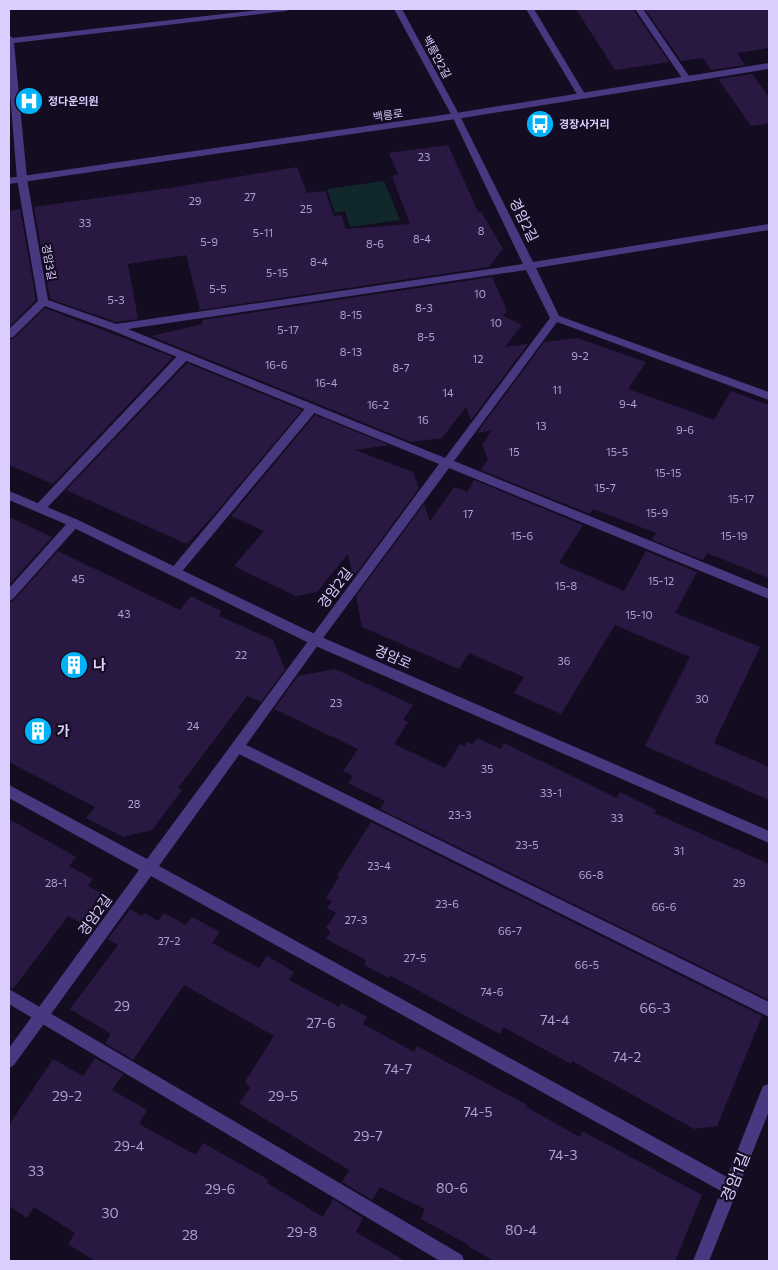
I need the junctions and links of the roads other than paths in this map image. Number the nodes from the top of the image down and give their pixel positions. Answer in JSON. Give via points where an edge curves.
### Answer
{"nodes":[{"id":1,"x":286,"y":9,"type":"edge"},
{"id":2,"x":398,"y":9,"type":"edge"},
{"id":3,"x":530,"y":9,"type":"edge"},
{"id":4,"x":639,"y":9,"type":"edge"},
{"id":5,"x":9,"y":39,"type":"edge"},
{"id":6,"x":769,"y":66,"type":"edge"},
{"id":7,"x":687,"y":79,"type":"junction"},
{"id":8,"x":582,"y":96,"type":"junction"},
{"id":9,"x":456,"y":116,"type":"junction"},
{"id":10,"x":22,"y":179,"type":"junction"},
{"id":11,"x":9,"y":181,"type":"edge"},
{"id":12,"x":769,"y":227,"type":"edge"},
{"id":13,"x":530,"y":266,"type":"junction"},
{"id":14,"x":44,"y":302,"type":"junction"},
{"id":15,"x":555,"y":318,"type":"junction"},
{"id":16,"x":115,"y":328,"type":"junction"},
{"id":17,"x":9,"y":335,"type":"edge"},
{"id":18,"x":184,"y":356,"type":"junction"},
{"id":19,"x":769,"y":396,"type":"edge"},
{"id":20,"x":312,"y":408,"type":"junction"},
{"id":21,"x":447,"y":463,"type":"junction"},
{"id":22,"x":9,"y":495,"type":"edge"},
{"id":23,"x":40,"y":508,"type":"junction"},
{"id":24,"x":74,"y":523,"type":"junction"},
{"id":25,"x":175,"y":572,"type":"junction"},
{"id":26,"x":769,"y":594,"type":"edge"},
{"id":27,"x":9,"y":596,"type":"edge"},
{"id":28,"x":315,"y":640,"type":"junction"},
{"id":29,"x":238,"y":747,"type":"junction"},
{"id":30,"x":9,"y":792,"type":"edge"},
{"id":31,"x":769,"y":837,"type":"edge"},
{"id":32,"x":148,"y":868,"type":"junction"},
{"id":33,"x":9,"y":996,"type":"edge"},
{"id":34,"x":769,"y":1010,"type":"edge"},
{"id":35,"x":41,"y":1015,"type":"junction"},
{"id":36,"x":9,"y":1060,"type":"edge"},
{"id":37,"x":769,"y":1092,"type":"edge"},
{"id":38,"x":731,"y":1188,"type":"junction"},
{"id":39,"x":456,"y":1261,"type":"edge"},
{"id":40,"x":701,"y":1261,"type":"edge"}],
"edges":[{"from":1,"to":5,"type":"street"},
{"from":2,"to":9,"type":"street","name":"백릉안2길"},
{"from":3,"to":8,"type":"street"},
{"from":4,"to":7,"type":"street"},
{"from":5,"to":10,"type":"street","name":"경암3길"},
{"from":6,"to":7,"type":"street","name":"백릉로"},
{"from":7,"to":8,"type":"street","name":"백릉로"},
{"from":8,"to":9,"type":"street","name":"백릉로"},
{"from":9,"to":10,"type":"street","name":"백릉로"},
{"from":9,"to":13,"type":"street","name":"경암2길"},
{"from":10,"to":11,"type":"street","name":"백릉로"},
{"from":10,"to":14,"type":"street","name":"경암3길"},
{"from":12,"to":13,"type":"street"},
{"from":13,"to":15,"type":"street","name":"경암2길"},
{"from":13,"to":16,"type":"street"},
{"from":14,"to":16,"type":"street"},
{"from":14,"to":17,"type":"street","name":"경암3길"},
{"from":15,"to":19,"type":"street"},
{"from":15,"to":21,"type":"street","name":"경암2길"},
{"from":16,"to":18,"type":"street"},
{"from":18,"to":20,"type":"street"},
{"from":18,"to":23,"type":"street"},
{"from":20,"to":21,"type":"street"},
{"from":20,"to":25,"type":"street"},
{"from":21,"to":26,"type":"street"},
{"from":21,"to":28,"type":"street","name":"경암2길"},
{"from":22,"to":23,"type":"street","name":"경암로"},
{"from":23,"to":24,"type":"street","name":"경암로"},
{"from":24,"to":25,"type":"street","name":"경암로"},
{"from":24,"to":27,"type":"street"},
{"from":25,"to":28,"type":"street","name":"경암로"},
{"from":28,"to":29,"type":"street","name":"경암2길"},
{"from":28,"to":31,"type":"street","name":"경암로"},
{"from":29,"to":32,"type":"street","name":"경암2길"},
{"from":29,"to":34,"type":"street"},
{"from":30,"to":32,"type":"street"},
{"from":32,"to":35,"type":"street","name":"경암2길"},
{"from":32,"to":38,"type":"street"},
{"from":33,"to":35,"type":"street"},
{"from":35,"to":36,"type":"street","name":"경암2길"},
{"from":35,"to":39,"type":"street"},
{"from":37,"to":38,"type":"street","name":"경암1길"},
{"from":38,"to":40,"type":"street","name":"경암1길"}]}
